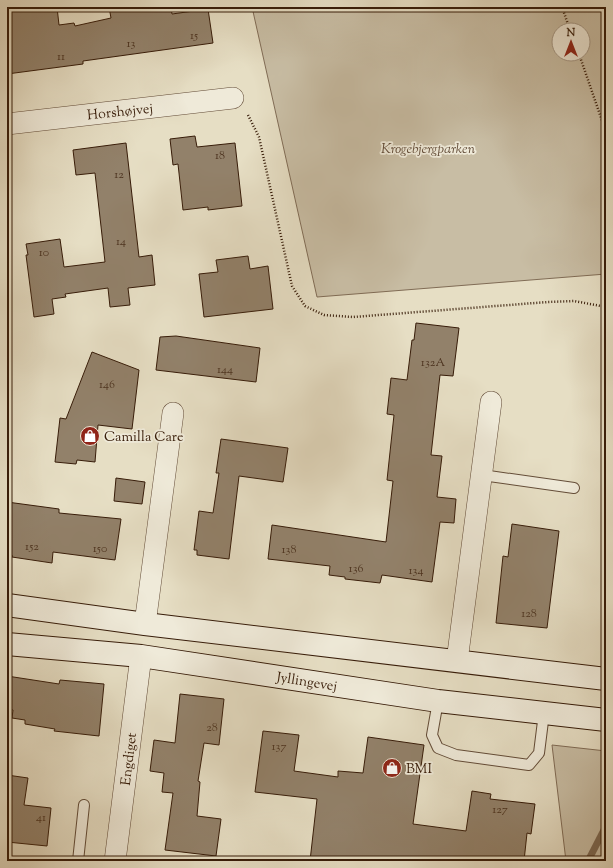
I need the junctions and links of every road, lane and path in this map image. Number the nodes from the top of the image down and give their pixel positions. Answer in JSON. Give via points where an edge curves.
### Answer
{"nodes":[{"id":1,"x":562,"y":7,"type":"edge"},
{"id":2,"x":567,"y":22,"type":"edge"},
{"id":3,"x":582,"y":62,"type":"edge"},
{"id":4,"x":233,"y":98,"type":"joint"},
{"id":5,"x":7,"y":124,"type":"edge"},
{"id":6,"x":606,"y":132,"type":"edge"},
{"id":7,"x":606,"y":307,"type":"edge"},
{"id":8,"x":491,"y":402,"type":"dead end"},
{"id":9,"x":173,"y":413,"type":"dead end"},
{"id":10,"x":482,"y":475,"type":"junction"},
{"id":11,"x":574,"y":488,"type":"dead end"},
{"id":12,"x":7,"y":605,"type":"edge"},
{"id":13,"x":145,"y":624,"type":"junction"},
{"id":14,"x":7,"y":644,"type":"edge"},
{"id":15,"x":141,"y":656,"type":"junction"},
{"id":16,"x":457,"y":661,"type":"junction"},
{"id":17,"x":606,"y":679,"type":"edge"},
{"id":18,"x":438,"y":701,"type":"junction"},
{"id":19,"x":544,"y":713,"type":"junction"},
{"id":20,"x":606,"y":720,"type":"edge"},
{"id":21,"x":84,"y":805,"type":"dead end"},
{"id":22,"x":78,"y":861,"type":"edge"},
{"id":23,"x":115,"y":861,"type":"edge"}],
"edges":[{"from":1,"to":2,"type":"path"},
{"from":3,"to":6,"type":"path"},
{"from":4,"to":5,"type":"street","name":"Horshøjvej"},
{"from":4,"to":7,"type":"path","via":[[250,117],[259,137],[292,286],[305,306],[324,315],[353,316],[574,301]]},
{"from":8,"to":10,"type":"street"},
{"from":9,"to":13,"type":"street"},
{"from":10,"to":11,"type":"lane"},
{"from":10,"to":16,"type":"street"},
{"from":12,"to":13,"type":"street"},
{"from":13,"to":16,"type":"street"},
{"from":14,"to":15,"type":"street","name":"Jyllingevej"},
{"from":15,"to":18,"type":"street","name":"Jyllingevej"},
{"from":15,"to":23,"type":"street","name":"Engdiget"},
{"from":16,"to":17,"type":"street"},
{"from":18,"to":19,"type":"street","name":"Jyllingevej"},
{"from":18,"to":19,"type":"lane","via":[[432,735],[438,748],[456,755],[529,765],[539,753]]},
{"from":19,"to":20,"type":"street","name":"Jyllingevej"},
{"from":21,"to":22,"type":"lane"}]}
